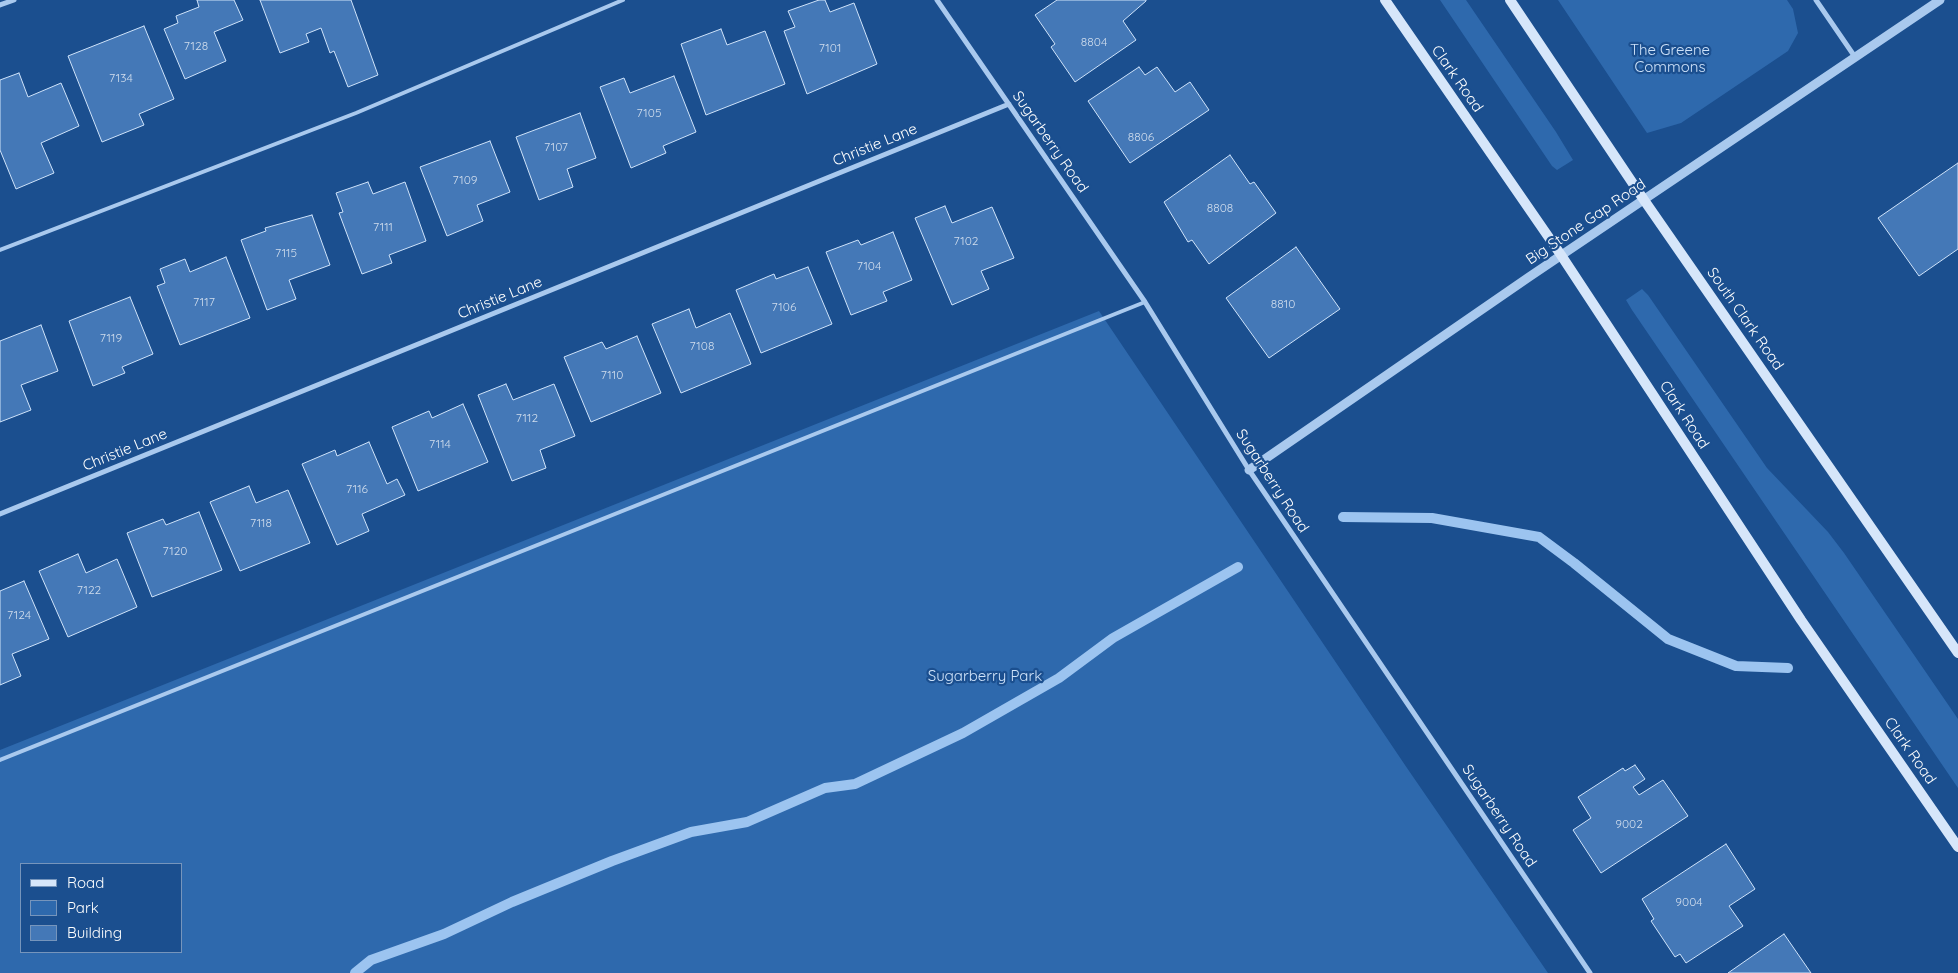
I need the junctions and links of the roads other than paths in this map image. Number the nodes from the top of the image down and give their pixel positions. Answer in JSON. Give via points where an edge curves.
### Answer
{"nodes":[{"id":1,"x":14,"y":0,"type":"edge"},
{"id":2,"x":623,"y":0,"type":"edge"},
{"id":3,"x":937,"y":0,"type":"edge"},
{"id":4,"x":1385,"y":0,"type":"edge"},
{"id":5,"x":1510,"y":0,"type":"edge"},
{"id":6,"x":1816,"y":0,"type":"edge"},
{"id":7,"x":1940,"y":0,"type":"edge"},
{"id":8,"x":0,"y":6,"type":"edge"},
{"id":9,"x":1855,"y":57,"type":"junction"},
{"id":10,"x":1009,"y":104,"type":"junction"},
{"id":11,"x":1644,"y":200,"type":"junction"},
{"id":12,"x":0,"y":250,"type":"edge"},
{"id":13,"x":1561,"y":256,"type":"junction"},
{"id":14,"x":1145,"y":302,"type":"junction"},
{"id":15,"x":1249,"y":470,"type":"junction"},
{"id":16,"x":0,"y":514,"type":"edge"},
{"id":17,"x":1958,"y":653,"type":"edge"},
{"id":18,"x":0,"y":760,"type":"edge"},
{"id":19,"x":1958,"y":847,"type":"edge"},
{"id":20,"x":1590,"y":973,"type":"edge"}],
"edges":[{"from":1,"to":8,"type":"street"},
{"from":2,"to":12,"type":"lane","via":[[356,113]]},
{"from":3,"to":10,"type":"street","name":"Sugarberry Road"},
{"from":4,"to":13,"type":"main road","name":"Clark Road"},
{"from":5,"to":11,"type":"main road","name":"South Clark Road"},
{"from":6,"to":9,"type":"street"},
{"from":7,"to":9,"type":"street","name":"Big Stone Gap Road"},
{"from":9,"to":11,"type":"street","name":"Big Stone Gap Road"},
{"from":10,"to":14,"type":"street","name":"Sugarberry Road"},
{"from":10,"to":16,"type":"street","name":"Christie Lane"},
{"from":11,"to":13,"type":"street","name":"Big Stone Gap Road"},
{"from":11,"to":17,"type":"main road","name":"South Clark Road"},
{"from":13,"to":15,"type":"street","name":"Big Stone Gap Road"},
{"from":13,"to":19,"type":"main road","name":"Clark Road","via":[[1800,620]]},
{"from":14,"to":15,"type":"street","name":"Sugarberry Road"},
{"from":14,"to":18,"type":"lane"},
{"from":15,"to":20,"type":"street","name":"Sugarberry Road"}]}
